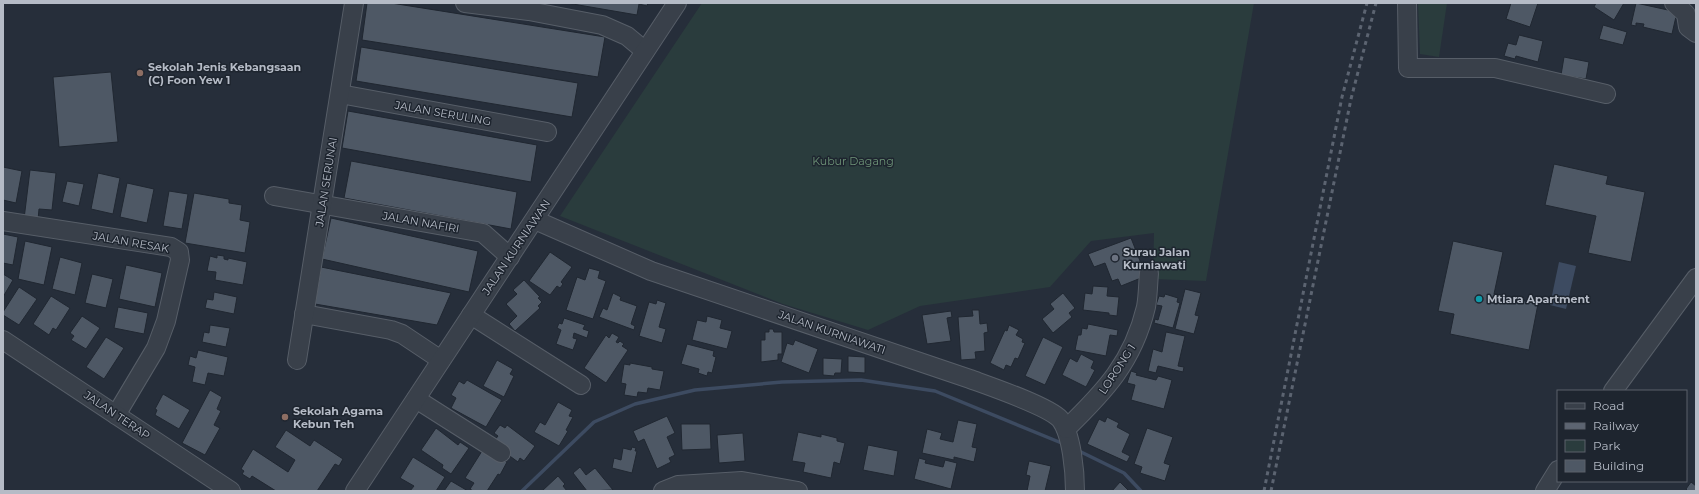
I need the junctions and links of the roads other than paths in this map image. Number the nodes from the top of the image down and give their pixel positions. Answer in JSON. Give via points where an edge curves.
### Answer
{"nodes":[{"id":1,"x":354,"y":3,"type":"edge"},
{"id":2,"x":465,"y":3,"type":"edge"},
{"id":3,"x":677,"y":3,"type":"edge"},
{"id":4,"x":1407,"y":3,"type":"edge"},
{"id":5,"x":1674,"y":3,"type":"edge"},
{"id":6,"x":1696,"y":33,"type":"edge"},
{"id":7,"x":645,"y":50,"type":"junction"},
{"id":8,"x":340,"y":94,"type":"junction"},
{"id":9,"x":1606,"y":94,"type":"dead end"},
{"id":10,"x":547,"y":132,"type":"dead end"},
{"id":11,"x":274,"y":196,"type":"dead end"},
{"id":12,"x":323,"y":205,"type":"junction"},
{"id":13,"x":535,"y":220,"type":"junction"},
{"id":14,"x":3,"y":221,"type":"edge"},
{"id":15,"x":510,"y":257,"type":"junction"},
{"id":16,"x":1150,"y":273,"type":"dead end"},
{"id":17,"x":1691,"y":285,"type":"edge"},
{"id":18,"x":304,"y":314,"type":"junction"},
{"id":19,"x":471,"y":315,"type":"junction"},
{"id":20,"x":3,"y":340,"type":"edge"},
{"id":21,"x":297,"y":360,"type":"dead end"},
{"id":22,"x":441,"y":360,"type":"junction"},
{"id":23,"x":581,"y":385,"type":"dead end"},
{"id":24,"x":1614,"y":390,"type":"edge"},
{"id":25,"x":416,"y":398,"type":"junction"},
{"id":26,"x":116,"y":415,"type":"junction"},
{"id":27,"x":1067,"y":433,"type":"junction"},
{"id":28,"x":501,"y":453,"type":"dead end"},
{"id":29,"x":1557,"y":472,"type":"edge"},
{"id":30,"x":231,"y":491,"type":"edge"},
{"id":31,"x":355,"y":491,"type":"edge"},
{"id":32,"x":663,"y":491,"type":"edge"},
{"id":33,"x":798,"y":491,"type":"edge"},
{"id":34,"x":1075,"y":491,"type":"edge"},
{"id":35,"x":1545,"y":491,"type":"edge"}],
"edges":[{"from":1,"to":8,"type":"street","name":"JALAN SERUNAI"},
{"from":2,"to":7,"type":"street","via":[[529,11],[602,25],[627,36]]},
{"from":3,"to":7,"type":"street","name":"JALAN KURNIAWAN"},
{"from":4,"to":9,"type":"street","via":[[1408,68],[1495,68]]},
{"from":5,"to":6,"type":"street","via":[[1686,14],[1688,27]]},
{"from":7,"to":13,"type":"street","name":"JALAN KURNIAWAN"},
{"from":8,"to":10,"type":"street","name":"JALAN SERULING"},
{"from":8,"to":12,"type":"street","name":"JALAN SERUNAI"},
{"from":11,"to":12,"type":"street","name":"JALAN NAFIRI"},
{"from":12,"to":15,"type":"street","name":"JALAN NAFIRI","via":[[483,233]]},
{"from":12,"to":18,"type":"street","name":"JALAN SERUNAI"},
{"from":13,"to":15,"type":"street","name":"JALAN KURNIAWAN"},
{"from":13,"to":27,"type":"street","name":"JALAN KURNIAWATI","via":[[651,271],[1006,393],[1060,419]]},
{"from":14,"to":26,"type":"street","name":"JALAN RESAK","via":[[171,247],[179,252],[180,260],[166,321],[156,348]]},
{"from":15,"to":19,"type":"street","name":"JALAN KURNIAWAN"},
{"from":16,"to":27,"type":"street","name":"LORONG 1","via":[[1146,306],[1137,337],[1129,353],[1100,396]]},
{"from":17,"to":24,"type":"street"},
{"from":18,"to":21,"type":"street","name":"JALAN SERUNAI"},
{"from":18,"to":22,"type":"street","via":[[396,332]]},
{"from":19,"to":22,"type":"street","name":"JALAN KURNIAWAN"},
{"from":19,"to":23,"type":"street"},
{"from":20,"to":26,"type":"street","name":"JALAN TERAP"},
{"from":22,"to":25,"type":"street","name":"JALAN KURNIAWAN"},
{"from":25,"to":28,"type":"street"},
{"from":25,"to":31,"type":"street","name":"JALAN KURNIAWAN"},
{"from":26,"to":30,"type":"street","name":"JALAN TERAP"},
{"from":27,"to":34,"type":"street","via":[[1075,469]]},
{"from":29,"to":35,"type":"street"},
{"from":32,"to":33,"type":"street","via":[[678,485],[742,481]]}]}
